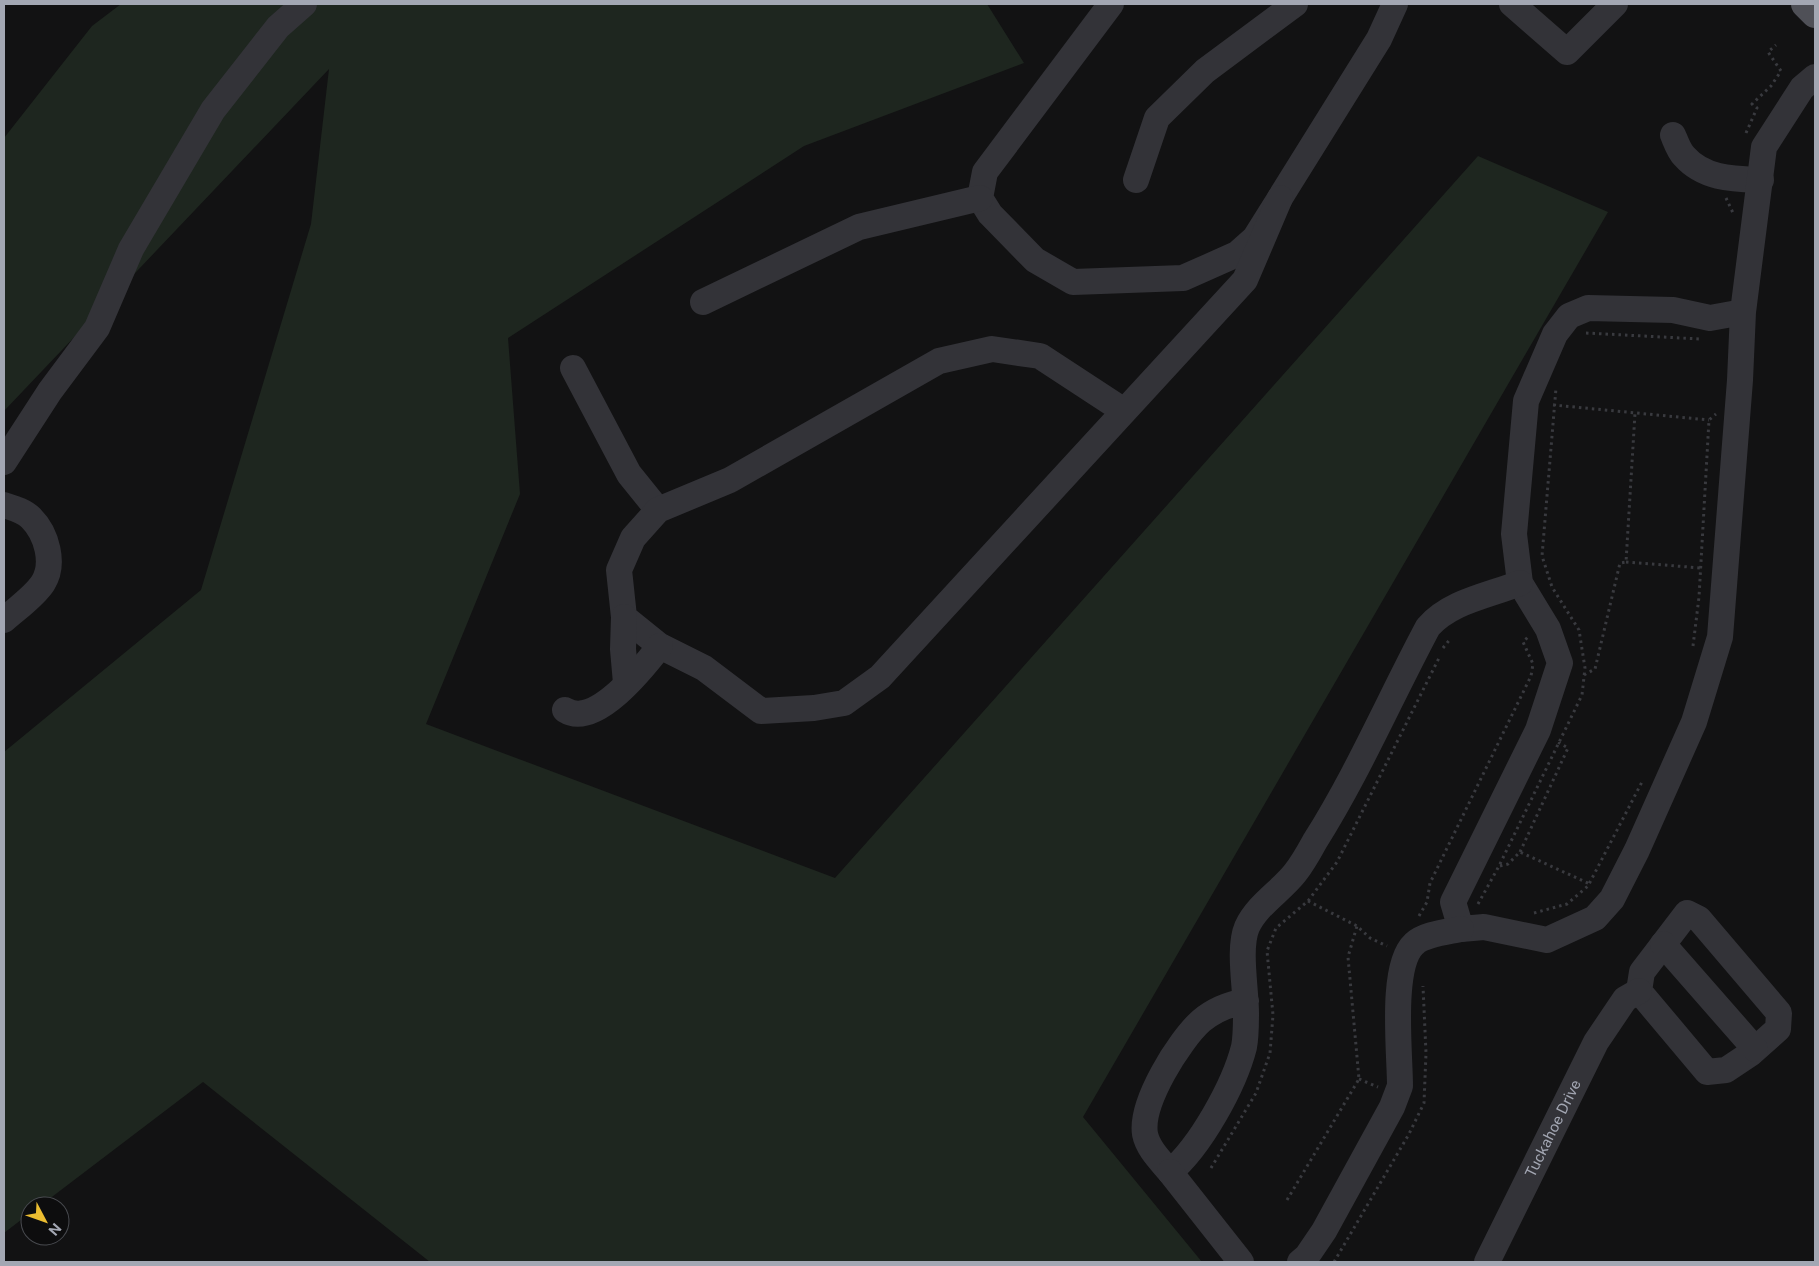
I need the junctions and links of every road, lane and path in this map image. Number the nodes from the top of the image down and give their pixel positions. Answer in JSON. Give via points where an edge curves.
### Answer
{"nodes":[{"id":1,"x":304,"y":4,"type":"edge"},
{"id":2,"x":1111,"y":4,"type":"edge"},
{"id":3,"x":1295,"y":4,"type":"edge"},
{"id":4,"x":1395,"y":4,"type":"edge"},
{"id":5,"x":1512,"y":4,"type":"edge"},
{"id":6,"x":1615,"y":4,"type":"edge"},
{"id":7,"x":1805,"y":4,"type":"edge"},
{"id":8,"x":1815,"y":14,"type":"edge"},
{"id":9,"x":1776,"y":44,"type":"dead end"},
{"id":10,"x":1815,"y":77,"type":"edge"},
{"id":11,"x":1673,"y":135,"type":"dead end"},
{"id":12,"x":1744,"y":137,"type":"dead end"},
{"id":13,"x":1136,"y":180,"type":"dead end"},
{"id":14,"x":1761,"y":180,"type":"junction"},
{"id":15,"x":980,"y":198,"type":"junction"},
{"id":16,"x":1280,"y":198,"type":"junction"},
{"id":17,"x":703,"y":302,"type":"dead end"},
{"id":18,"x":1743,"y":312,"type":"junction"},
{"id":19,"x":1581,"y":332,"type":"dead end"},
{"id":20,"x":1707,"y":340,"type":"dead end"},
{"id":21,"x":573,"y":368,"type":"dead end"},
{"id":22,"x":1557,"y":386,"type":"dead end"},
{"id":23,"x":1553,"y":405,"type":"junction"},
{"id":24,"x":1124,"y":411,"type":"junction"},
{"id":25,"x":1720,"y":411,"type":"dead end"},
{"id":26,"x":1635,"y":413,"type":"junction"},
{"id":27,"x":1709,"y":420,"type":"junction"},
{"id":28,"x":4,"y":462,"type":"edge"},
{"id":29,"x":4,"y":505,"type":"edge"},
{"id":30,"x":658,"y":510,"type":"junction"},
{"id":31,"x":1626,"y":562,"type":"junction"},
{"id":32,"x":1701,"y":568,"type":"junction"},
{"id":33,"x":1520,"y":583,"type":"junction"},
{"id":34,"x":624,"y":618,"type":"junction"},
{"id":35,"x":4,"y":620,"type":"edge"},
{"id":36,"x":1533,"y":632,"type":"dead end"},
{"id":37,"x":1451,"y":638,"type":"dead end"},
{"id":38,"x":660,"y":646,"type":"junction"},
{"id":39,"x":1692,"y":652,"type":"dead end"},
{"id":40,"x":1584,"y":675,"type":"junction"},
{"id":41,"x":626,"y":684,"type":"junction"},
{"id":42,"x":565,"y":710,"type":"dead end"},
{"id":43,"x":1558,"y":742,"type":"junction"},
{"id":44,"x":1646,"y":773,"type":"dead end"},
{"id":45,"x":1520,"y":852,"type":"junction"},
{"id":46,"x":1500,"y":866,"type":"junction"},
{"id":47,"x":1590,"y":884,"type":"junction"},
{"id":48,"x":1308,"y":901,"type":"junction"},
{"id":49,"x":1534,"y":914,"type":"dead end"},
{"id":50,"x":1465,"y":918,"type":"junction"},
{"id":51,"x":1413,"y":920,"type":"dead end"},
{"id":52,"x":1357,"y":926,"type":"junction"},
{"id":53,"x":1393,"y":938,"type":"dead end"},
{"id":54,"x":1663,"y":944,"type":"junction"},
{"id":55,"x":1387,"y":946,"type":"junction"},
{"id":56,"x":1389,"y":950,"type":"dead end"},
{"id":57,"x":1632,"y":995,"type":"junction"},
{"id":58,"x":1246,"y":1001,"type":"junction"},
{"id":59,"x":1755,"y":1049,"type":"junction"},
{"id":60,"x":1359,"y":1079,"type":"junction"},
{"id":61,"x":1382,"y":1089,"type":"dead end"},
{"id":62,"x":1212,"y":1168,"type":"dead end"},
{"id":63,"x":1170,"y":1172,"type":"junction"},
{"id":64,"x":1287,"y":1200,"type":"dead end"},
{"id":65,"x":1242,"y":1262,"type":"edge"},
{"id":66,"x":1300,"y":1262,"type":"edge"},
{"id":67,"x":1487,"y":1262,"type":"edge"}],
"edges":[{"from":1,"to":28,"type":"street","via":[[278,27],[213,110],[132,249],[96,328]]},
{"from":2,"to":15,"type":"street","via":[[985,172]]},
{"from":3,"to":13,"type":"street","via":[[1205,72],[1157,118]]},
{"from":4,"to":16,"type":"street","via":[[1379,39]]},
{"from":5,"to":6,"type":"street","via":[[1567,52]]},
{"from":7,"to":8,"type":"main road"},
{"from":9,"to":12,"type":"path","via":[[1768,52],[1781,71],[1752,104],[1757,108]]},
{"from":10,"to":14,"type":"street","via":[[1802,88],[1764,146]]},
{"from":11,"to":14,"type":"street","via":[[1683,156],[1697,167],[1721,178]]},
{"from":14,"to":18,"type":"street"},
{"from":15,"to":16,"type":"street","via":[[990,214],[1035,260],[1073,282],[1183,278],[1237,254],[1255,238]]},
{"from":15,"to":17,"type":"street","via":[[859,227]]},
{"from":16,"to":24,"type":"street","via":[[1245,280]]},
{"from":18,"to":33,"type":"street","via":[[1710,318],[1673,310],[1588,308],[1569,316],[1555,334],[1526,401],[1514,534]]},
{"from":18,"to":50,"type":"street","via":[[1720,637],[1694,722],[1637,850],[1612,899],[1595,918],[1547,940],[1484,927]]},
{"from":19,"to":20,"type":"path"},
{"from":21,"to":30,"type":"street","via":[[629,474]]},
{"from":22,"to":23,"type":"path"},
{"from":23,"to":26,"type":"path"},
{"from":23,"to":40,"type":"path","via":[[1542,556],[1552,587],[1579,630]]},
{"from":24,"to":30,"type":"street","via":[[1040,356],[992,349],[938,361],[730,480]]},
{"from":24,"to":38,"type":"street","via":[[880,677],[844,703],[761,711],[704,668]]},
{"from":25,"to":27,"type":"path"},
{"from":26,"to":27,"type":"path"},
{"from":26,"to":31,"type":"path"},
{"from":27,"to":32,"type":"path"},
{"from":29,"to":35,"type":"street","via":[[32,519],[48,549],[49,562],[42,584]]},
{"from":30,"to":34,"type":"street","via":[[633,538],[619,570]]},
{"from":31,"to":32,"type":"path"},
{"from":31,"to":40,"type":"path","via":[[1620,564],[1595,669]]},
{"from":32,"to":39,"type":"path"},
{"from":33,"to":50,"type":"street","via":[[1548,629],[1560,663],[1538,730],[1453,902]]},
{"from":33,"to":58,"type":"street","via":[[1451,607],[1428,627],[1327,823],[1295,873],[1248,926],[1244,944]]},
{"from":34,"to":38,"type":"street"},
{"from":34,"to":41,"type":"street"},
{"from":36,"to":51,"type":"path","via":[[1524,642],[1533,664],[1530,676],[1430,883],[1427,902]]},
{"from":37,"to":48,"type":"path","via":[[1444,646],[1337,862]]},
{"from":38,"to":41,"type":"street"},
{"from":40,"to":43,"type":"path","via":[[1582,695]]},
{"from":41,"to":42,"type":"street","via":[[585,715]]},
{"from":43,"to":45,"type":"path","via":[[1568,748]]},
{"from":43,"to":46,"type":"path"},
{"from":44,"to":47,"type":"path"},
{"from":45,"to":46,"type":"path","via":[[1508,864]]},
{"from":45,"to":47,"type":"path"},
{"from":46,"to":50,"type":"path","via":[[1478,905]]},
{"from":47,"to":49,"type":"path","via":[[1566,904]]},
{"from":48,"to":52,"type":"path"},
{"from":48,"to":62,"type":"path","via":[[1276,928],[1267,951],[1273,1014],[1270,1054],[1256,1093]]},
{"from":50,"to":66,"type":"street","via":[[1415,942],[1404,954],[1399,982],[1400,1086],[1392,1107],[1324,1231]]},
{"from":52,"to":55,"type":"path","via":[[1370,938]]},
{"from":52,"to":60,"type":"path","via":[[1348,957]]},
{"from":53,"to":55,"type":"path"},
{"from":54,"to":57,"type":"street","name":"Tuckahoe Drive","via":[[1642,972]]},
{"from":54,"to":59,"type":"street"},
{"from":54,"to":59,"type":"street","name":"Tuckahoe Drive","via":[[1687,913],[1700,919],[1779,1013],[1778,1029]]},
{"from":55,"to":56,"type":"path"},
{"from":57,"to":59,"type":"street","via":[[1707,1072],[1726,1070]]},
{"from":57,"to":67,"type":"street","name":"Tuckahoe Drive","via":[[1596,1042]]},
{"from":58,"to":63,"type":"street","via":[[1244,1046],[1232,1081],[1186,1159]]},
{"from":58,"to":63,"type":"street","via":[[1226,1005],[1203,1020],[1185,1037],[1160,1078],[1145,1118],[1145,1135],[1153,1152]]},
{"from":60,"to":61,"type":"path"},
{"from":60,"to":64,"type":"path"},
{"from":63,"to":65,"type":"street"}]}
